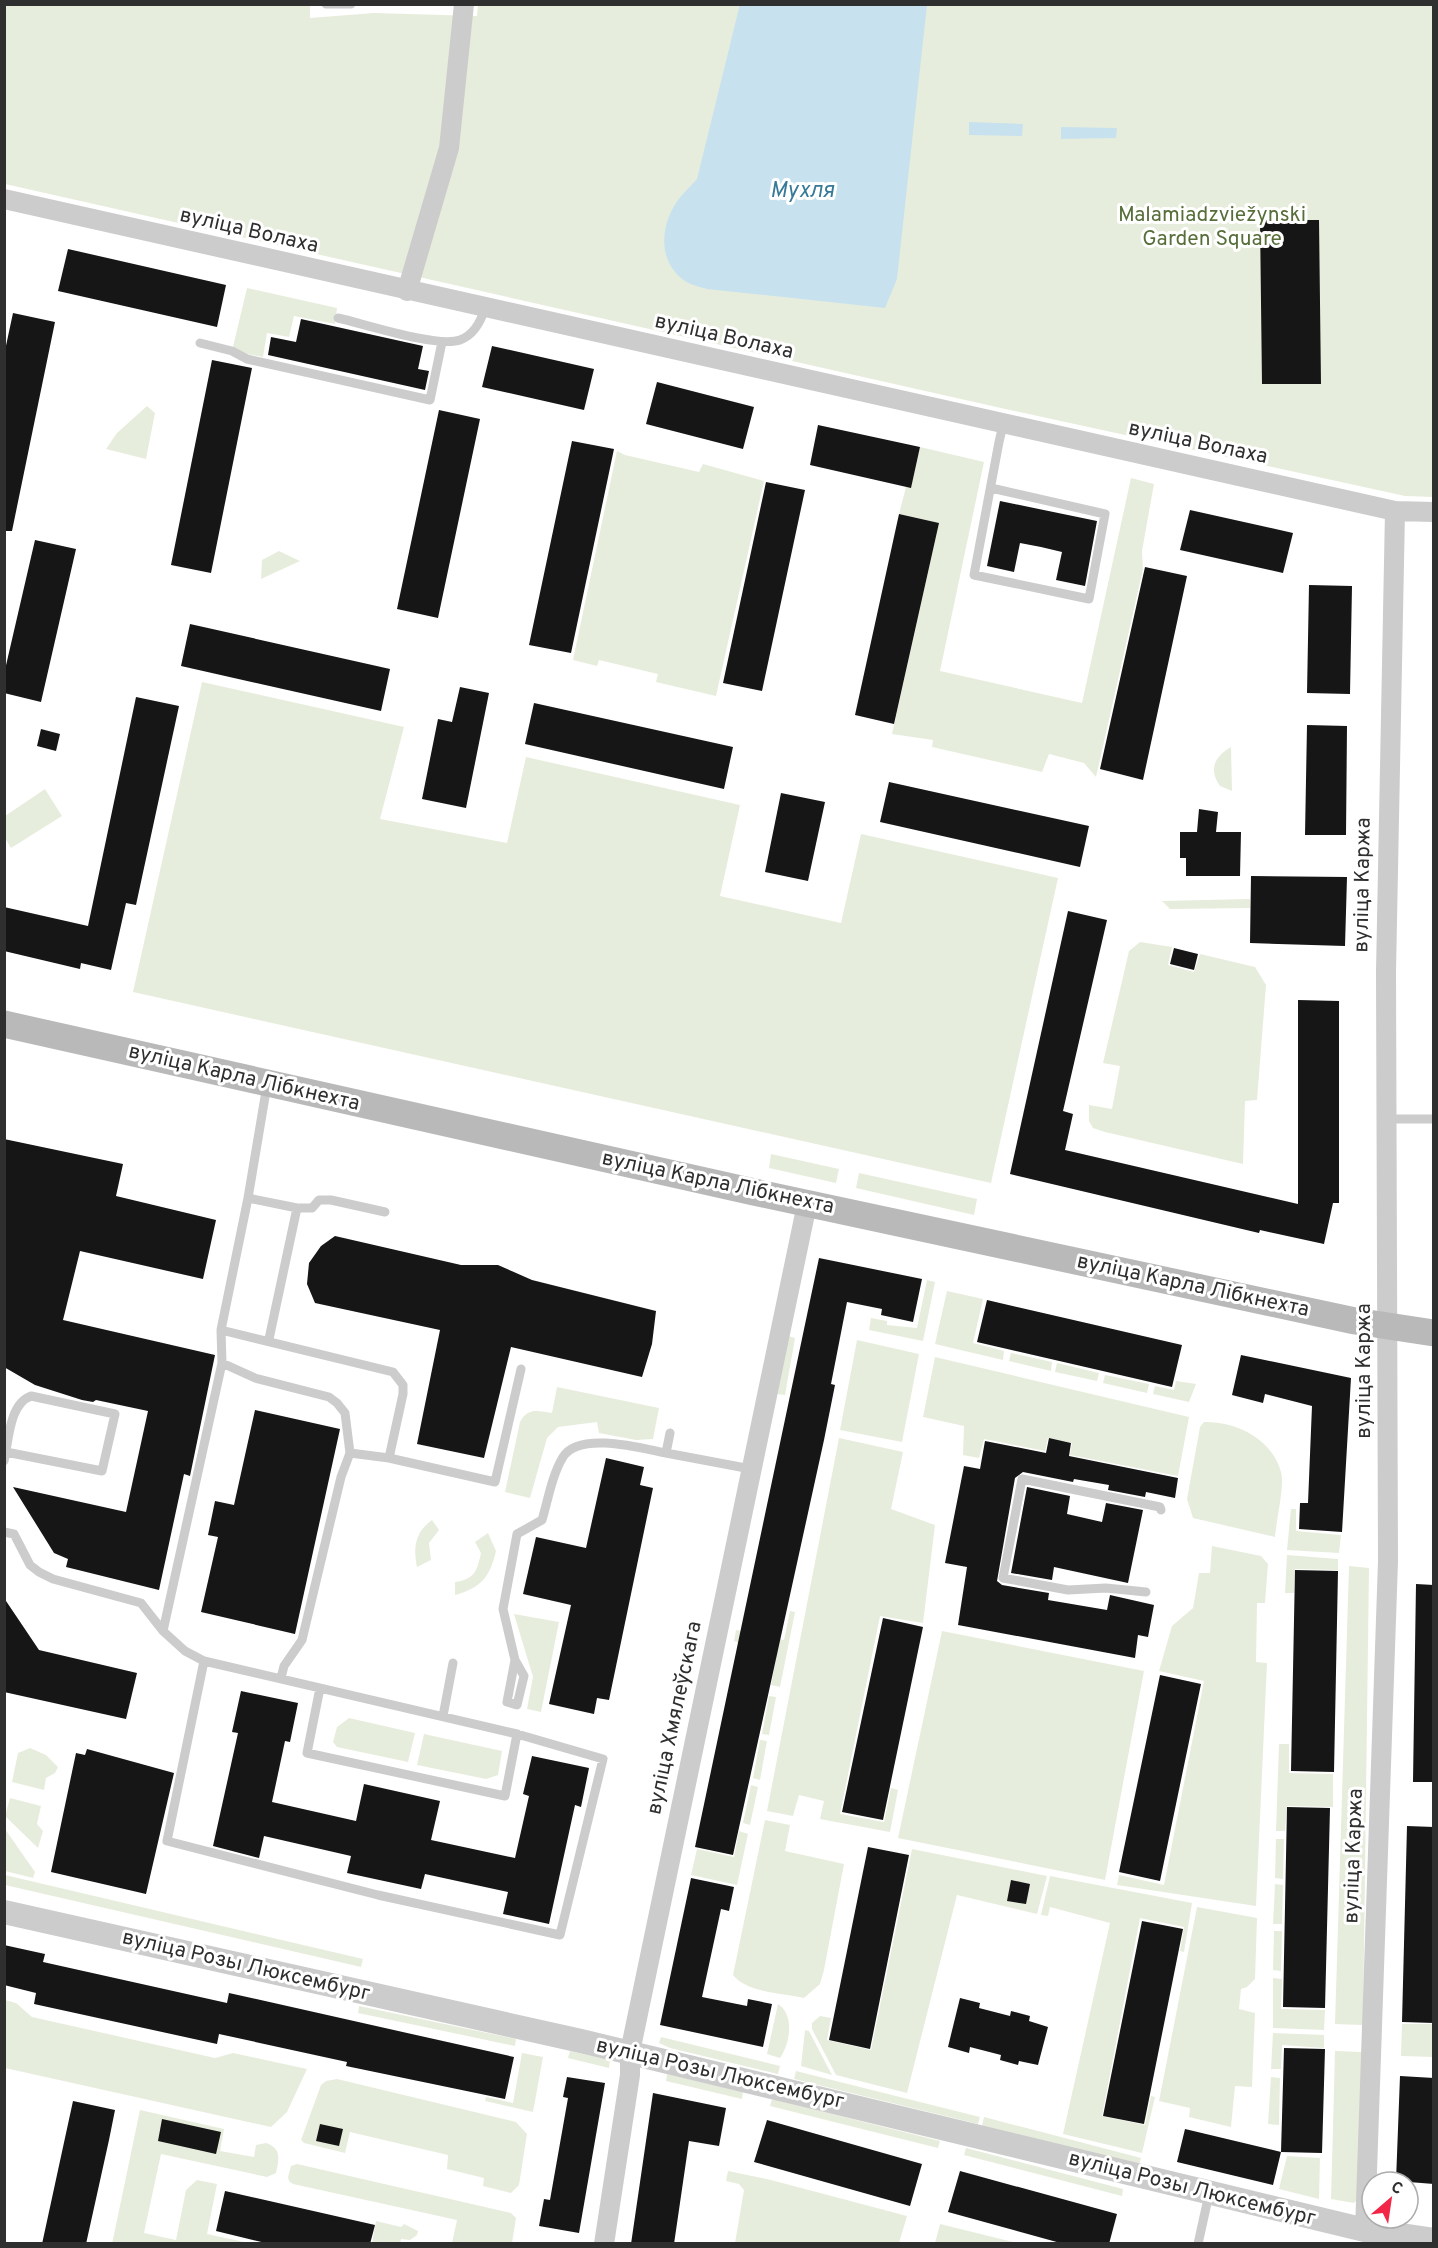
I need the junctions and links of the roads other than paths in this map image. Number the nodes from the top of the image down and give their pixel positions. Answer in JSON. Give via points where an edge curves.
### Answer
{"nodes":[{"id":1,"x":326,"y":4,"type":"edge"},
{"id":2,"x":351,"y":4,"type":"edge"},
{"id":3,"x":464,"y":4,"type":"edge"},
{"id":4,"x":4,"y":199,"type":"edge"},
{"id":5,"x":407,"y":291,"type":"junction"},
{"id":6,"x":485,"y":308,"type":"junction"},
{"id":7,"x":338,"y":318,"type":"dead end"},
{"id":8,"x":442,"y":342,"type":"junction"},
{"id":9,"x":200,"y":343,"type":"dead end"},
{"id":10,"x":1003,"y":425,"type":"junction"},
{"id":11,"x":991,"y":488,"type":"junction"},
{"id":12,"x":1395,"y":511,"type":"junction"},
{"id":13,"x":1434,"y":512,"type":"edge"},
{"id":14,"x":4,"y":1024,"type":"edge"},
{"id":15,"x":267,"y":1083,"type":"junction"},
{"id":16,"x":1386,"y":1119,"type":"junction"},
{"id":17,"x":1434,"y":1119,"type":"edge"},
{"id":18,"x":249,"y":1198,"type":"junction"},
{"id":19,"x":807,"y":1204,"type":"junction"},
{"id":20,"x":297,"y":1208,"type":"junction"},
{"id":21,"x":385,"y":1212,"type":"dead end"},
{"id":22,"x":1389,"y":1327,"type":"junction"},
{"id":23,"x":221,"y":1330,"type":"junction"},
{"id":24,"x":1434,"y":1333,"type":"edge"},
{"id":25,"x":269,"y":1340,"type":"junction"},
{"id":26,"x":222,"y":1363,"type":"junction"},
{"id":27,"x":521,"y":1369,"type":"dead end"},
{"id":28,"x":670,"y":1433,"type":"dead end"},
{"id":29,"x":351,"y":1453,"type":"junction"},
{"id":30,"x":666,"y":1453,"type":"junction"},
{"id":31,"x":5,"y":1456,"type":"edge"},
{"id":32,"x":389,"y":1458,"type":"junction"},
{"id":33,"x":752,"y":1469,"type":"junction"},
{"id":34,"x":1161,"y":1510,"type":"dead end"},
{"id":35,"x":4,"y":1532,"type":"edge"},
{"id":36,"x":1146,"y":1593,"type":"dead end"},
{"id":37,"x":164,"y":1631,"type":"junction"},
{"id":38,"x":515,"y":1660,"type":"dead end"},
{"id":39,"x":204,"y":1661,"type":"junction"},
{"id":40,"x":453,"y":1663,"type":"dead end"},
{"id":41,"x":280,"y":1678,"type":"junction"},
{"id":42,"x":321,"y":1688,"type":"junction"},
{"id":43,"x":443,"y":1716,"type":"junction"},
{"id":44,"x":516,"y":1734,"type":"junction"},
{"id":45,"x":4,"y":1912,"type":"edge"},
{"id":46,"x":630,"y":2052,"type":"junction"},
{"id":47,"x":1209,"y":2194,"type":"junction"},
{"id":48,"x":1369,"y":2235,"type":"edge"},
{"id":49,"x":1434,"y":2240,"type":"edge"},
{"id":50,"x":604,"y":2244,"type":"edge"},
{"id":51,"x":1198,"y":2244,"type":"edge"}],
"edges":[{"from":1,"to":2,"type":"lane"},
{"from":3,"to":5,"type":"street","via":[[449,148]]},
{"from":4,"to":5,"type":"street","name":"вуліца Волаха"},
{"from":5,"to":6,"type":"street","name":"вуліца Волаха"},
{"from":6,"to":8,"type":"lane","via":[[479,326],[462,340]]},
{"from":6,"to":10,"type":"street","name":"вуліца Волаха"},
{"from":7,"to":8,"type":"lane"},
{"from":8,"to":9,"type":"lane","via":[[429,400],[247,359]]},
{"from":10,"to":11,"type":"lane"},
{"from":10,"to":12,"type":"street","name":"вуліца Волаха"},
{"from":11,"to":11,"type":"lane","via":[[974,575],[1089,599],[1105,514]]},
{"from":12,"to":13,"type":"street","name":"вуліца Волаха"},
{"from":12,"to":16,"type":"street","name":"вуліца Каржа"},
{"from":14,"to":15,"type":"main road","name":"вуліца Карла Лібкнехта"},
{"from":15,"to":18,"type":"lane"},
{"from":15,"to":19,"type":"main road","name":"вуліца Карла Лібкнехта"},
{"from":16,"to":17,"type":"lane"},
{"from":16,"to":22,"type":"street","name":"вуліца Каржа"},
{"from":18,"to":20,"type":"lane"},
{"from":18,"to":23,"type":"lane"},
{"from":19,"to":22,"type":"main road","name":"вуліца Карла Лібкнехта"},
{"from":19,"to":33,"type":"street","name":"вуліца Хмялеўскага"},
{"from":20,"to":21,"type":"lane","via":[[312,1208],[319,1200],[331,1200]]},
{"from":20,"to":25,"type":"lane"},
{"from":22,"to":24,"type":"main road","name":"вуліца Карла Лібкнехта"},
{"from":22,"to":48,"type":"street","name":"вуліца Каржа","via":[[1388,1561]]},
{"from":23,"to":25,"type":"lane"},
{"from":23,"to":26,"type":"lane"},
{"from":25,"to":32,"type":"lane","via":[[393,1371],[403,1385],[403,1394]]},
{"from":26,"to":29,"type":"lane","via":[[255,1378],[329,1397],[345,1413]]},
{"from":26,"to":37,"type":"lane"},
{"from":27,"to":32,"type":"lane","via":[[495,1482]]},
{"from":28,"to":30,"type":"lane"},
{"from":29,"to":32,"type":"lane"},
{"from":29,"to":41,"type":"lane","via":[[341,1477],[302,1640]]},
{"from":30,"to":33,"type":"lane"},
{"from":30,"to":38,"type":"lane","via":[[597,1442],[581,1444],[564,1455],[542,1520],[517,1534],[503,1609]]},
{"from":31,"to":31,"type":"lane","via":[[102,1471],[115,1414],[31,1396],[17,1405]]},
{"from":33,"to":46,"type":"street","name":"вуліца Хмялеўскага"},
{"from":34,"to":36,"type":"lane","via":[[1022,1479],[1003,1578],[1068,1590],[1106,1588]]},
{"from":35,"to":37,"type":"lane","via":[[14,1534],[30,1565],[39,1572],[141,1603]]},
{"from":37,"to":39,"type":"lane","via":[[185,1652]]},
{"from":39,"to":41,"type":"lane"},
{"from":39,"to":44,"type":"lane","via":[[167,1841],[378,1895],[560,1935],[603,1759]]},
{"from":40,"to":43,"type":"lane"},
{"from":41,"to":42,"type":"lane"},
{"from":42,"to":43,"type":"lane"},
{"from":42,"to":44,"type":"lane","via":[[307,1753],[505,1796]]},
{"from":43,"to":44,"type":"lane"},
{"from":45,"to":46,"type":"street","name":"вуліца Розы Люксембург"},
{"from":46,"to":47,"type":"street","name":"вуліца Розы Люксембург"},
{"from":46,"to":50,"type":"street","name":"вуліца Хмялеўскага"},
{"from":47,"to":48,"type":"street","name":"вуліца Розы Люксембург"},
{"from":47,"to":51,"type":"lane"},
{"from":48,"to":49,"type":"street","name":"вуліца Розы Люксембург"}]}
